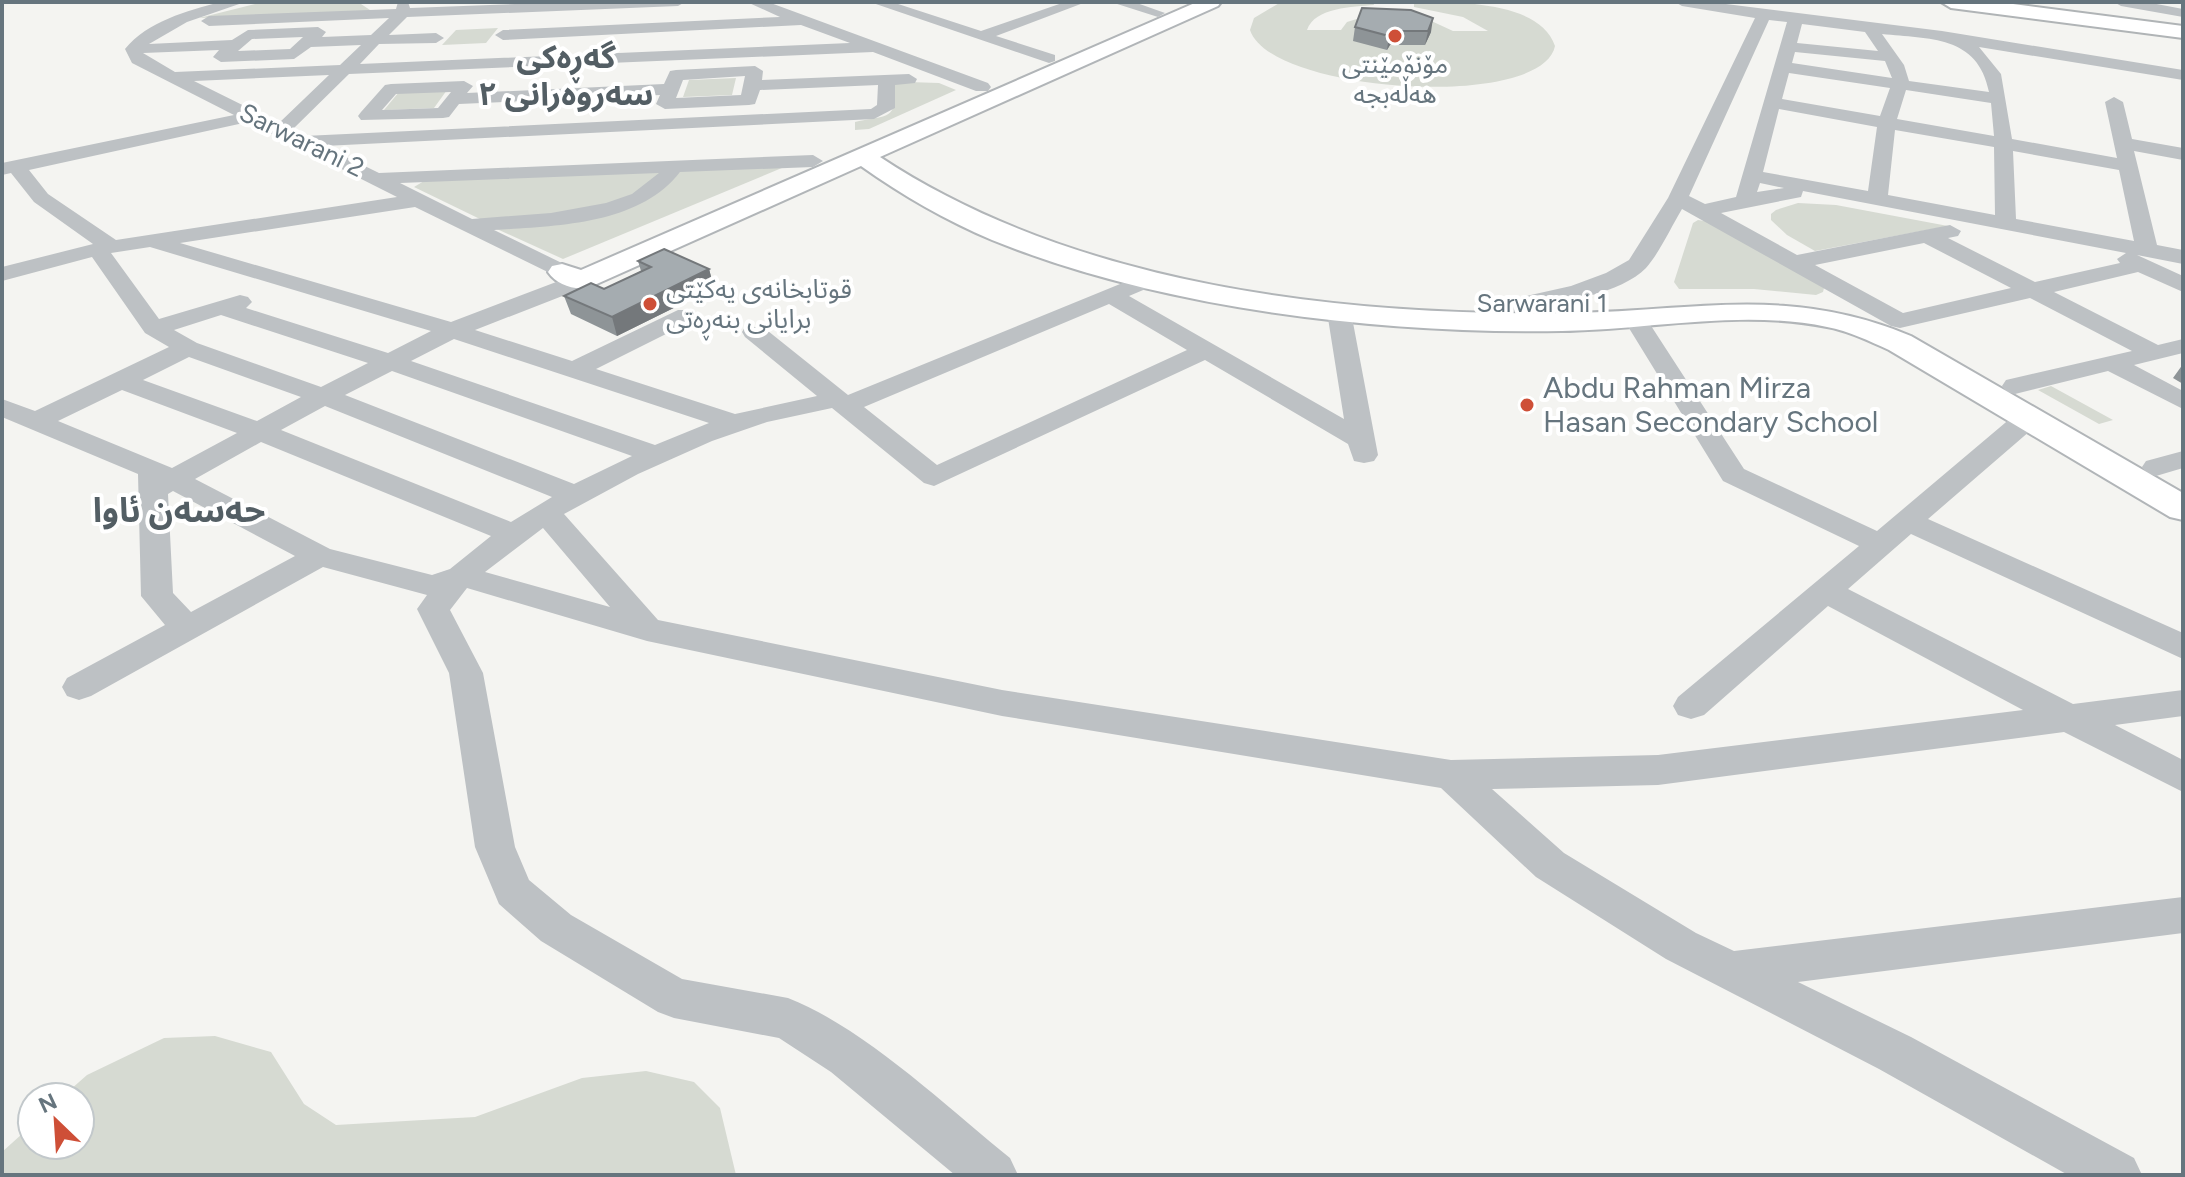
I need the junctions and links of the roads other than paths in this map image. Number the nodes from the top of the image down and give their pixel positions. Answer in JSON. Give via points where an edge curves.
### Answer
{"nodes":[{"id":1,"x":238,"y":2,"type":"edge"},
{"id":2,"x":678,"y":2,"type":"edge"},
{"id":3,"x":757,"y":2,"type":"edge"},
{"id":4,"x":1079,"y":2,"type":"edge"},
{"id":5,"x":1118,"y":2,"type":"edge"},
{"id":6,"x":1182,"y":2,"type":"edge"},
{"id":7,"x":1212,"y":2,"type":"edge"},
{"id":8,"x":1682,"y":2,"type":"edge"},
{"id":9,"x":1951,"y":2,"type":"edge"},
{"id":10,"x":1968,"y":2,"type":"edge"},
{"id":11,"x":2125,"y":2,"type":"edge"},
{"id":12,"x":879,"y":4,"type":"edge"},
{"id":13,"x":495,"y":6,"type":"edge"},
{"id":14,"x":571,"y":6,"type":"junction"},
{"id":15,"x":1014,"y":6,"type":"dead end"},
{"id":16,"x":1742,"y":7,"type":"edge"},
{"id":17,"x":401,"y":8,"type":"edge"},
{"id":18,"x":2183,"y":13,"type":"edge"},
{"id":19,"x":839,"y":15,"type":"dead end"},
{"id":20,"x":1042,"y":15,"type":"junction"},
{"id":21,"x":1764,"y":15,"type":"junction"},
{"id":22,"x":1796,"y":19,"type":"junction"},
{"id":23,"x":1150,"y":20,"type":"junction"},
{"id":24,"x":807,"y":22,"type":"junction"},
{"id":25,"x":170,"y":23,"type":"junction"},
{"id":26,"x":479,"y":25,"type":"junction"},
{"id":27,"x":1870,"y":27,"type":"junction"},
{"id":28,"x":2183,"y":31,"type":"edge"},
{"id":29,"x":554,"y":33,"type":"junction"},
{"id":30,"x":503,"y":35,"type":"junction"},
{"id":31,"x":980,"y":36,"type":"junction"},
{"id":32,"x":436,"y":38,"type":"junction"},
{"id":33,"x":1958,"y":39,"type":"junction"},
{"id":34,"x":375,"y":40,"type":"junction"},
{"id":35,"x":875,"y":47,"type":"junction"},
{"id":36,"x":1789,"y":47,"type":"junction"},
{"id":37,"x":133,"y":49,"type":"junction"},
{"id":38,"x":723,"y":55,"type":"junction"},
{"id":39,"x":1890,"y":57,"type":"junction"},
{"id":40,"x":1049,"y":58,"type":"junction"},
{"id":41,"x":627,"y":59,"type":"junction"},
{"id":42,"x":535,"y":63,"type":"junction"},
{"id":43,"x":1783,"y":67,"type":"junction"},
{"id":44,"x":343,"y":71,"type":"junction"},
{"id":45,"x":716,"y":73,"type":"junction"},
{"id":46,"x":947,"y":74,"type":"junction"},
{"id":47,"x":2183,"y":75,"type":"edge"},
{"id":48,"x":173,"y":77,"type":"junction"},
{"id":49,"x":887,"y":81,"type":"junction"},
{"id":50,"x":806,"y":83,"type":"junction"},
{"id":51,"x":1900,"y":83,"type":"junction"},
{"id":52,"x":752,"y":85,"type":"junction"},
{"id":53,"x":982,"y":87,"type":"junction"},
{"id":54,"x":671,"y":89,"type":"junction"},
{"id":55,"x":611,"y":92,"type":"junction"},
{"id":56,"x":513,"y":96,"type":"junction"},
{"id":57,"x":454,"y":99,"type":"dead end"},
{"id":58,"x":1999,"y":99,"type":"junction"},
{"id":59,"x":704,"y":102,"type":"junction"},
{"id":60,"x":2114,"y":102,"type":"dead end"},
{"id":61,"x":1773,"y":103,"type":"junction"},
{"id":62,"x":252,"y":116,"type":"junction"},
{"id":63,"x":1887,"y":123,"type":"junction"},
{"id":64,"x":282,"y":130,"type":"junction"},
{"id":65,"x":490,"y":133,"type":"junction"},
{"id":66,"x":304,"y":141,"type":"junction"},
{"id":67,"x":2002,"y":143,"type":"junction"},
{"id":68,"x":2122,"y":143,"type":"junction"},
{"id":69,"x":802,"y":144,"type":"junction"},
{"id":70,"x":585,"y":149,"type":"junction"},
{"id":71,"x":687,"y":149,"type":"junction"},
{"id":72,"x":874,"y":151,"type":"junction"},
{"id":73,"x":2183,"y":154,"type":"edge"},
{"id":74,"x":2126,"y":165,"type":"junction"},
{"id":75,"x":9,"y":168,"type":"edge"},
{"id":76,"x":464,"y":174,"type":"junction"},
{"id":77,"x":1754,"y":176,"type":"junction"},
{"id":78,"x":378,"y":178,"type":"junction"},
{"id":79,"x":1678,"y":198,"type":"junction"},
{"id":80,"x":419,"y":200,"type":"junction"},
{"id":81,"x":1877,"y":200,"type":"junction"},
{"id":82,"x":1743,"y":201,"type":"junction"},
{"id":83,"x":1703,"y":211,"type":"junction"},
{"id":84,"x":2000,"y":224,"type":"junction"},
{"id":85,"x":470,"y":225,"type":"junction"},
{"id":86,"x":1742,"y":231,"type":"junction"},
{"id":87,"x":1928,"y":236,"type":"junction"},
{"id":88,"x":151,"y":241,"type":"junction"},
{"id":89,"x":104,"y":248,"type":"junction"},
{"id":90,"x":2143,"y":257,"type":"junction"},
{"id":91,"x":2183,"y":257,"type":"edge"},
{"id":92,"x":1796,"y":262,"type":"junction"},
{"id":93,"x":2,"y":274,"type":"edge"},
{"id":94,"x":571,"y":277,"type":"junction"},
{"id":95,"x":1147,"y":280,"type":"junction"},
{"id":96,"x":296,"y":284,"type":"junction"},
{"id":97,"x":2183,"y":285,"type":"edge"},
{"id":98,"x":2034,"y":289,"type":"junction"},
{"id":99,"x":1262,"y":292,"type":"junction"},
{"id":100,"x":1112,"y":296,"type":"junction"},
{"id":101,"x":1516,"y":305,"type":"junction"},
{"id":102,"x":222,"y":308,"type":"junction"},
{"id":103,"x":1339,"y":312,"type":"junction"},
{"id":104,"x":686,"y":315,"type":"dead end"},
{"id":105,"x":1636,"y":320,"type":"junction"},
{"id":106,"x":1900,"y":321,"type":"junction"},
{"id":107,"x":154,"y":328,"type":"junction"},
{"id":108,"x":452,"y":330,"type":"junction"},
{"id":109,"x":754,"y":332,"type":"dead end"},
{"id":110,"x":2183,"y":346,"type":"edge"},
{"id":111,"x":188,"y":348,"type":"junction"},
{"id":112,"x":1205,"y":351,"type":"junction"},
{"id":113,"x":2155,"y":353,"type":"junction"},
{"id":114,"x":391,"y":362,"type":"junction"},
{"id":115,"x":2113,"y":364,"type":"junction"},
{"id":116,"x":576,"y":369,"type":"junction"},
{"id":117,"x":120,"y":380,"type":"junction"},
{"id":118,"x":2015,"y":386,"type":"junction"},
{"id":119,"x":323,"y":396,"type":"junction"},
{"id":120,"x":2183,"y":401,"type":"edge"},
{"id":121,"x":840,"y":403,"type":"junction"},
{"id":122,"x":2,"y":407,"type":"edge"},
{"id":123,"x":2028,"y":418,"type":"junction"},
{"id":124,"x":36,"y":421,"type":"junction"},
{"id":125,"x":735,"y":423,"type":"junction"},
{"id":126,"x":258,"y":431,"type":"junction"},
{"id":127,"x":657,"y":455,"type":"junction"},
{"id":128,"x":2169,"y":463,"type":"edge"},
{"id":129,"x":159,"y":480,"type":"junction"},
{"id":130,"x":2183,"y":483,"type":"edge"},
{"id":131,"x":577,"y":496,"type":"junction"},
{"id":132,"x":2183,"y":509,"type":"edge"},
{"id":133,"x":547,"y":513,"type":"junction"},
{"id":134,"x":1907,"y":521,"type":"junction"},
{"id":135,"x":514,"y":534,"type":"junction"},
{"id":136,"x":1880,"y":544,"type":"junction"},
{"id":137,"x":319,"y":556,"type":"junction"},
{"id":138,"x":461,"y":576,"type":"junction"},
{"id":139,"x":1825,"y":591,"type":"junction"},
{"id":140,"x":187,"y":628,"type":"junction"},
{"id":141,"x":647,"y":629,"type":"junction"},
{"id":142,"x":2183,"y":647,"type":"edge"},
{"id":143,"x":79,"y":687,"type":"dead end"},
{"id":144,"x":2183,"y":703,"type":"edge"},
{"id":145,"x":1691,"y":706,"type":"dead end"},
{"id":146,"x":2067,"y":717,"type":"junction"},
{"id":147,"x":1451,"y":775,"type":"junction"},
{"id":148,"x":2183,"y":777,"type":"edge"},
{"id":149,"x":2183,"y":915,"type":"edge"},
{"id":150,"x":1731,"y":971,"type":"junction"},
{"id":151,"x":993,"y":1175,"type":"edge"},
{"id":152,"x":2117,"y":1175,"type":"edge"}],
"edges":[{"from":1,"to":25,"type":"street"},
{"from":2,"to":14,"type":"street"},
{"from":3,"to":24,"type":"street"},
{"from":4,"to":20,"type":"street"},
{"from":5,"to":23,"type":"street"},
{"from":6,"to":23,"type":"main road"},
{"from":7,"to":23,"type":"main road"},
{"from":8,"to":16,"type":"street"},
{"from":9,"to":28,"type":"highway"},
{"from":10,"to":28,"type":"highway"},
{"from":11,"to":18,"type":"street"},
{"from":12,"to":31,"type":"street"},
{"from":13,"to":14,"type":"street"},
{"from":13,"to":17,"type":"street"},
{"from":13,"to":26,"type":"street"},
{"from":14,"to":29,"type":"street"},
{"from":15,"to":20,"type":"street"},
{"from":16,"to":21,"type":"street"},
{"from":17,"to":25,"type":"street"},
{"from":17,"to":34,"type":"street"},
{"from":19,"to":24,"type":"street"},
{"from":20,"to":31,"type":"street"},
{"from":21,"to":22,"type":"street"},
{"from":21,"to":79,"type":"street"},
{"from":22,"to":27,"type":"street"},
{"from":22,"to":36,"type":"street"},
{"from":23,"to":40,"type":"main road"},
{"from":23,"to":72,"type":"main road"},
{"from":24,"to":29,"type":"street"},
{"from":24,"to":35,"type":"street"},
{"from":25,"to":37,"type":"street"},
{"from":26,"to":30,"type":"street","via":[[512,24]]},
{"from":26,"to":32,"type":"street","via":[[447,26]]},
{"from":27,"to":33,"type":"street"},
{"from":27,"to":39,"type":"street"},
{"from":29,"to":30,"type":"street"},
{"from":29,"to":42,"type":"street"},
{"from":30,"to":32,"type":"street","via":[[494,47],[426,49]]},
{"from":31,"to":40,"type":"street"},
{"from":32,"to":34,"type":"street"},
{"from":33,"to":47,"type":"street"},
{"from":33,"to":58,"type":"street","via":[[1993,73]]},
{"from":34,"to":37,"type":"street","via":[[307,42],[318,32],[248,35],[235,45]]},
{"from":34,"to":44,"type":"street"},
{"from":35,"to":38,"type":"street"},
{"from":35,"to":46,"type":"street"},
{"from":36,"to":39,"type":"street"},
{"from":36,"to":43,"type":"street"},
{"from":37,"to":48,"type":"street","name":"Sarwarani 2","via":[[138,60]]},
{"from":38,"to":41,"type":"street"},
{"from":38,"to":45,"type":"street"},
{"from":39,"to":51,"type":"street"},
{"from":40,"to":53,"type":"main road"},
{"from":41,"to":42,"type":"street"},
{"from":41,"to":55,"type":"street"},
{"from":42,"to":44,"type":"street"},
{"from":42,"to":56,"type":"street"},
{"from":43,"to":51,"type":"street"},
{"from":43,"to":61,"type":"street"},
{"from":44,"to":48,"type":"street"},
{"from":44,"to":64,"type":"street"},
{"from":45,"to":52,"type":"street","via":[[755,71]]},
{"from":45,"to":54,"type":"street","via":[[676,75]]},
{"from":46,"to":49,"type":"street"},
{"from":46,"to":53,"type":"street"},
{"from":48,"to":62,"type":"street","name":"Sarwarani 2"},
{"from":49,"to":50,"type":"street"},
{"from":49,"to":69,"type":"street","via":[[886,108]]},
{"from":50,"to":52,"type":"street"},
{"from":50,"to":69,"type":"street"},
{"from":51,"to":58,"type":"street"},
{"from":51,"to":63,"type":"street"},
{"from":52,"to":59,"type":"street","via":[[749,100]]},
{"from":53,"to":69,"type":"main road"},
{"from":54,"to":55,"type":"street"},
{"from":54,"to":59,"type":"street","via":[[665,104]]},
{"from":55,"to":56,"type":"street"},
{"from":55,"to":70,"type":"street"},
{"from":56,"to":57,"type":"street"},
{"from":56,"to":65,"type":"street"},
{"from":58,"to":67,"type":"street"},
{"from":59,"to":71,"type":"street"},
{"from":60,"to":68,"type":"street"},
{"from":61,"to":63,"type":"street"},
{"from":61,"to":77,"type":"street"},
{"from":62,"to":64,"type":"street","name":"Sarwarani 2"},
{"from":62,"to":75,"type":"street"},
{"from":63,"to":67,"type":"street"},
{"from":63,"to":81,"type":"street"},
{"from":64,"to":66,"type":"street","name":"Sarwarani 2"},
{"from":65,"to":66,"type":"street"},
{"from":65,"to":70,"type":"street"},
{"from":65,"to":76,"type":"street"},
{"from":66,"to":78,"type":"street","name":"Sarwarani 2"},
{"from":67,"to":74,"type":"street"},
{"from":67,"to":84,"type":"street"},
{"from":68,"to":73,"type":"street"},
{"from":68,"to":74,"type":"street"},
{"from":69,"to":71,"type":"street"},
{"from":69,"to":71,"type":"street"},
{"from":69,"to":94,"type":"main road"},
{"from":70,"to":71,"type":"street"},
{"from":70,"to":71,"type":"street"},
{"from":70,"to":76,"type":"street"},
{"from":71,"to":85,"type":"street","via":[[663,183],[617,205],[562,218]]},
{"from":72,"to":94,"type":"main road"},
{"from":72,"to":95,"type":"main road","via":[[901,185],[941,208],[1046,252]]},
{"from":72,"to":99,"type":"main road","name":"Sarwarani 1","via":[[1038,229]]},
{"from":74,"to":90,"type":"street"},
{"from":75,"to":89,"type":"street"},
{"from":76,"to":78,"type":"street"},
{"from":77,"to":81,"type":"street"},
{"from":77,"to":82,"type":"street"},
{"from":78,"to":80,"type":"street","name":"Sarwarani 2"},
{"from":79,"to":83,"type":"street"},
{"from":79,"to":101,"type":"street","via":[[1637,264],[1578,291]]},
{"from":80,"to":85,"type":"street","name":"Sarwarani 2"},
{"from":80,"to":88,"type":"street"},
{"from":81,"to":82,"type":"street","via":[[1794,193]]},
{"from":81,"to":84,"type":"street"},
{"from":82,"to":83,"type":"street"},
{"from":82,"to":86,"type":"street"},
{"from":83,"to":86,"type":"street"},
{"from":84,"to":87,"type":"street"},
{"from":84,"to":90,"type":"street","via":[[2083,239]]},
{"from":85,"to":94,"type":"street","name":"Sarwarani 2"},
{"from":86,"to":92,"type":"street"},
{"from":87,"to":92,"type":"street"},
{"from":87,"to":98,"type":"street"},
{"from":88,"to":89,"type":"street"},
{"from":88,"to":96,"type":"street"},
{"from":89,"to":93,"type":"street"},
{"from":89,"to":107,"type":"street"},
{"from":90,"to":91,"type":"street"},
{"from":90,"to":97,"type":"street"},
{"from":90,"to":98,"type":"street"},
{"from":92,"to":106,"type":"street"},
{"from":94,"to":108,"type":"street"},
{"from":95,"to":99,"type":"main road"},
{"from":95,"to":100,"type":"street"},
{"from":96,"to":102,"type":"street"},
{"from":96,"to":108,"type":"street"},
{"from":98,"to":106,"type":"street"},
{"from":98,"to":113,"type":"street"},
{"from":99,"to":101,"type":"main road","name":"Sarwarani 1"},
{"from":99,"to":103,"type":"main road"},
{"from":100,"to":112,"type":"street"},
{"from":100,"to":121,"type":"street"},
{"from":101,"to":106,"type":"main road","name":"Sarwarani 1","via":[[1773,297],[1848,305]]},
{"from":102,"to":107,"type":"street"},
{"from":102,"to":114,"type":"street"},
{"from":103,"to":105,"type":"main road","via":[[1542,323]]},
{"from":103,"to":112,"type":"street","via":[[1363,451]]},
{"from":104,"to":116,"type":"street"},
{"from":105,"to":123,"type":"main road","via":[[1763,312],[1853,322],[1891,338]]},
{"from":105,"to":136,"type":"street","via":[[1733,475]]},
{"from":106,"to":118,"type":"main road","name":"Sarwarani 1"},
{"from":107,"to":111,"type":"street"},
{"from":108,"to":114,"type":"street"},
{"from":108,"to":116,"type":"street"},
{"from":109,"to":121,"type":"street"},
{"from":110,"to":113,"type":"street"},
{"from":111,"to":117,"type":"street"},
{"from":111,"to":119,"type":"street"},
{"from":112,"to":121,"type":"street","via":[[934,477]]},
{"from":113,"to":115,"type":"street"},
{"from":114,"to":119,"type":"street"},
{"from":114,"to":127,"type":"street"},
{"from":115,"to":118,"type":"street"},
{"from":115,"to":120,"type":"street"},
{"from":116,"to":125,"type":"street"},
{"from":117,"to":124,"type":"street"},
{"from":117,"to":126,"type":"street"},
{"from":118,"to":128,"type":"main road","name":"Sarwarani 1"},
{"from":119,"to":126,"type":"street"},
{"from":119,"to":131,"type":"street"},
{"from":121,"to":125,"type":"street"},
{"from":122,"to":124,"type":"street"},
{"from":123,"to":132,"type":"main road"},
{"from":123,"to":134,"type":"street"},
{"from":124,"to":129,"type":"street"},
{"from":125,"to":127,"type":"street"},
{"from":126,"to":129,"type":"street"},
{"from":126,"to":135,"type":"street"},
{"from":127,"to":131,"type":"street"},
{"from":128,"to":130,"type":"main road","name":"Sarwarani 1"},
{"from":129,"to":137,"type":"street"},
{"from":129,"to":140,"type":"street","via":[[157,596]]},
{"from":131,"to":133,"type":"street"},
{"from":133,"to":135,"type":"street"},
{"from":133,"to":141,"type":"street"},
{"from":134,"to":136,"type":"street"},
{"from":134,"to":142,"type":"street"},
{"from":135,"to":138,"type":"street"},
{"from":136,"to":139,"type":"street"},
{"from":137,"to":138,"type":"street","via":[[433,586]]},
{"from":137,"to":140,"type":"street"},
{"from":138,"to":141,"type":"street"},
{"from":138,"to":151,"type":"street","via":[[433,609],[466,673],[495,847],[514,892],[556,928],[674,998],[788,1019],[847,1056]]},
{"from":139,"to":145,"type":"street"},
{"from":139,"to":146,"type":"street"},
{"from":140,"to":143,"type":"street"},
{"from":141,"to":147,"type":"street","via":[[1002,703]]},
{"from":144,"to":146,"type":"street"},
{"from":146,"to":147,"type":"street","via":[[1658,770]]},
{"from":146,"to":148,"type":"street"},
{"from":147,"to":150,"type":"street","via":[[1550,865]]},
{"from":149,"to":150,"type":"street"},
{"from":150,"to":152,"type":"street","via":[[1895,1053]]}]}
